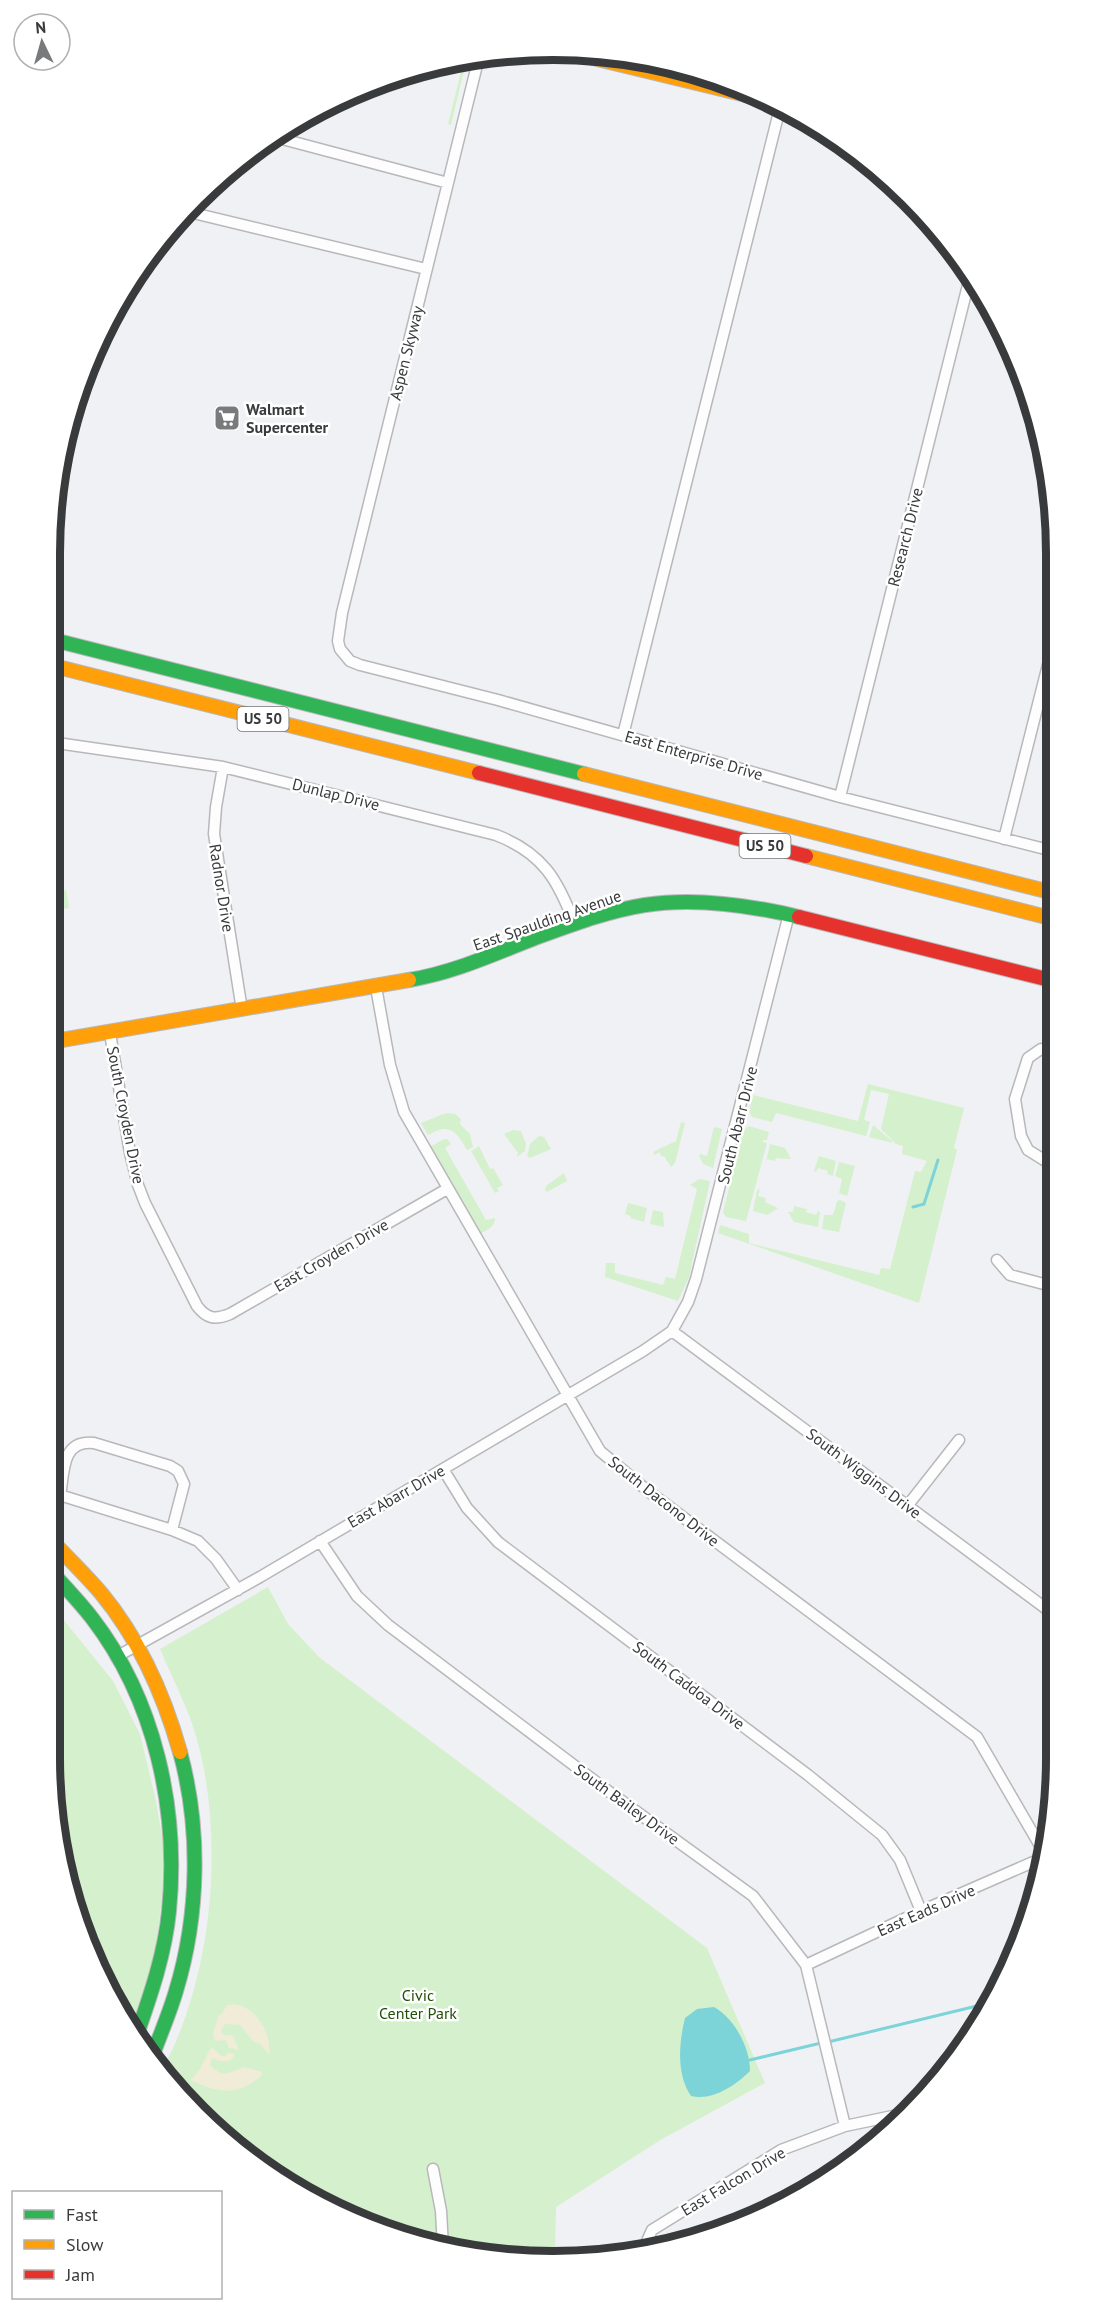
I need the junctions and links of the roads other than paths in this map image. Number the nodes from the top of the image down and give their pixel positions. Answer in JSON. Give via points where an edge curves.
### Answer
{"nodes":[{"id":1,"x":619,"y":64,"type":"edge"},
{"id":2,"x":477,"y":66,"type":"edge"},
{"id":3,"x":714,"y":87,"type":"edge"},
{"id":4,"x":778,"y":115,"type":"edge"},
{"id":5,"x":285,"y":140,"type":"edge"},
{"id":6,"x":448,"y":183,"type":"junction"},
{"id":7,"x":195,"y":213,"type":"edge"},
{"id":8,"x":426,"y":269,"type":"junction"},
{"id":9,"x":968,"y":287,"type":"edge"},
{"id":10,"x":60,"y":642,"type":"edge"},
{"id":11,"x":340,"y":649,"type":"joint"},
{"id":12,"x":60,"y":668,"type":"edge"},
{"id":13,"x":1046,"y":673,"type":"edge"},
{"id":14,"x":623,"y":735,"type":"junction"},
{"id":15,"x":60,"y":743,"type":"edge"},
{"id":16,"x":223,"y":767,"type":"junction"},
{"id":17,"x":840,"y":797,"type":"junction"},
{"id":18,"x":1004,"y":839,"type":"junction"},
{"id":19,"x":1046,"y":849,"type":"edge"},
{"id":20,"x":1046,"y":891,"type":"edge"},
{"id":21,"x":789,"y":914,"type":"junction"},
{"id":22,"x":1046,"y":917,"type":"edge"},
{"id":23,"x":575,"y":925,"type":"junction"},
{"id":24,"x":1046,"y":979,"type":"edge"},
{"id":25,"x":376,"y":987,"type":"junction"},
{"id":26,"x":242,"y":1010,"type":"junction"},
{"id":27,"x":110,"y":1033,"type":"junction"},
{"id":28,"x":60,"y":1040,"type":"edge"},
{"id":29,"x":1046,"y":1050,"type":"edge"},
{"id":30,"x":1046,"y":1161,"type":"edge"},
{"id":31,"x":447,"y":1189,"type":"junction"},
{"id":32,"x":997,"y":1260,"type":"dead end"},
{"id":33,"x":1046,"y":1285,"type":"edge"},
{"id":34,"x":215,"y":1319,"type":"joint"},
{"id":35,"x":672,"y":1331,"type":"junction"},
{"id":36,"x":567,"y":1395,"type":"junction"},
{"id":37,"x":959,"y":1440,"type":"dead end"},
{"id":38,"x":443,"y":1469,"type":"junction"},
{"id":39,"x":60,"y":1479,"type":"edge"},
{"id":40,"x":60,"y":1496,"type":"edge"},
{"id":41,"x":908,"y":1505,"type":"junction"},
{"id":42,"x":172,"y":1530,"type":"junction"},
{"id":43,"x":320,"y":1540,"type":"junction"},
{"id":44,"x":60,"y":1549,"type":"edge"},
{"id":45,"x":60,"y":1581,"type":"edge"},
{"id":46,"x":238,"y":1590,"type":"junction"},
{"id":47,"x":1046,"y":1608,"type":"edge"},
{"id":48,"x":136,"y":1646,"type":"junction"},
{"id":49,"x":116,"y":1657,"type":"junction"},
{"id":50,"x":1039,"y":1843,"type":"edge"},
{"id":51,"x":1035,"y":1861,"type":"edge"},
{"id":52,"x":921,"y":1911,"type":"junction"},
{"id":53,"x":806,"y":1965,"type":"junction"},
{"id":54,"x":140,"y":2027,"type":"edge"},
{"id":55,"x":155,"y":2049,"type":"edge"},
{"id":56,"x":892,"y":2116,"type":"edge"},
{"id":57,"x":845,"y":2126,"type":"junction"},
{"id":58,"x":433,"y":2169,"type":"dead end"},
{"id":59,"x":443,"y":2238,"type":"edge"},
{"id":60,"x":646,"y":2242,"type":"edge"}],
"edges":[{"from":1,"to":3,"type":"main road"},
{"from":2,"to":6,"type":"street","name":"Aspen Skyway"},
{"from":4,"to":14,"type":"street"},
{"from":5,"to":6,"type":"street"},
{"from":6,"to":8,"type":"street","name":"Aspen Skyway"},
{"from":7,"to":8,"type":"street"},
{"from":8,"to":11,"type":"street","name":"Aspen Skyway","via":[[342,613]]},
{"from":9,"to":17,"type":"street","name":"Research Drive"},
{"from":10,"to":20,"type":"main road","number":"US 50"},
{"from":11,"to":14,"type":"street","name":"East Enterprise Drive","via":[[350,661],[360,665]]},
{"from":12,"to":22,"type":"main road","number":"US 50"},
{"from":13,"to":18,"type":"street"},
{"from":14,"to":17,"type":"street","name":"East Enterprise Drive"},
{"from":15,"to":16,"type":"street","name":"Dunlap Drive"},
{"from":16,"to":23,"type":"street","name":"Dunlap Drive","via":[[515,842],[543,864]]},
{"from":16,"to":26,"type":"street","name":"Radnor Drive","via":[[214,815],[214,840]]},
{"from":17,"to":18,"type":"street","name":"East Enterprise Drive"},
{"from":18,"to":19,"type":"street","name":"East Enterprise Drive"},
{"from":21,"to":23,"type":"main road","name":"East Spaulding Avenue","via":[[729,903],[680,902],[628,909]]},
{"from":21,"to":24,"type":"main road","name":"East Spaulding Avenue"},
{"from":21,"to":35,"type":"street","name":"South Abarr Drive","via":[[696,1280]]},
{"from":23,"to":25,"type":"main road","name":"East Spaulding Avenue","via":[[448,971]]},
{"from":25,"to":26,"type":"main road","name":"East Spaulding Avenue"},
{"from":25,"to":31,"type":"street","name":"South Dacono Drive","via":[[399,1098]]},
{"from":26,"to":27,"type":"main road","name":"East Spaulding Avenue"},
{"from":27,"to":28,"type":"main road","name":"East Spaulding Avenue"},
{"from":27,"to":34,"type":"street","name":"South Croyden Drive","via":[[130,1153],[141,1194],[198,1306]]},
{"from":29,"to":30,"type":"street","via":[[1041,1049],[1028,1058],[1015,1099],[1021,1136],[1028,1150]]},
{"from":31,"to":34,"type":"street","name":"East Croyden Drive"},
{"from":31,"to":36,"type":"street","name":"South Dacono Drive"},
{"from":32,"to":33,"type":"street","via":[[1010,1275]]},
{"from":35,"to":36,"type":"street","name":"East Abarr Drive"},
{"from":35,"to":41,"type":"street","name":"South Wiggins Drive"},
{"from":36,"to":38,"type":"street","name":"East Abarr Drive"},
{"from":36,"to":50,"type":"street","name":"South Dacono Drive","via":[[600,1451],[977,1737]]},
{"from":37,"to":41,"type":"street"},
{"from":38,"to":43,"type":"street","name":"East Abarr Drive"},
{"from":38,"to":52,"type":"street","name":"South Caddoa Drive","via":[[468,1508],[498,1542],[882,1835],[900,1860]]},
{"from":39,"to":42,"type":"street","via":[[69,1452],[81,1442],[170,1466],[181,1474],[184,1484]]},
{"from":40,"to":42,"type":"street"},
{"from":41,"to":47,"type":"street","name":"South Wiggins Drive"},
{"from":42,"to":46,"type":"street","via":[[204,1546]]},
{"from":43,"to":46,"type":"street","name":"East Abarr Drive"},
{"from":43,"to":53,"type":"street","name":"South Bailey Drive","via":[[370,1610],[753,1896]]},
{"from":44,"to":48,"type":"main road","via":[[103,1595]]},
{"from":45,"to":49,"type":"main road","via":[[85,1610]]},
{"from":46,"to":48,"type":"street","name":"East Abarr Drive"},
{"from":48,"to":49,"type":"street","name":"East Abarr Drive"},
{"from":48,"to":55,"type":"main road","via":[[158,1688],[176,1737],[190,1792],[196,1843],[186,1958]]},
{"from":49,"to":54,"type":"main road","via":[[137,1697],[154,1744],[173,1843],[165,1944]]},
{"from":51,"to":52,"type":"street","name":"East Eads Drive"},
{"from":52,"to":53,"type":"street","name":"East Eads Drive"},
{"from":53,"to":57,"type":"street","name":"South Bailey Drive"},
{"from":56,"to":57,"type":"street","name":"East Falcon Drive"},
{"from":57,"to":60,"type":"street","name":"East Falcon Drive","via":[[781,2150],[652,2230]]},
{"from":58,"to":59,"type":"street"}]}
